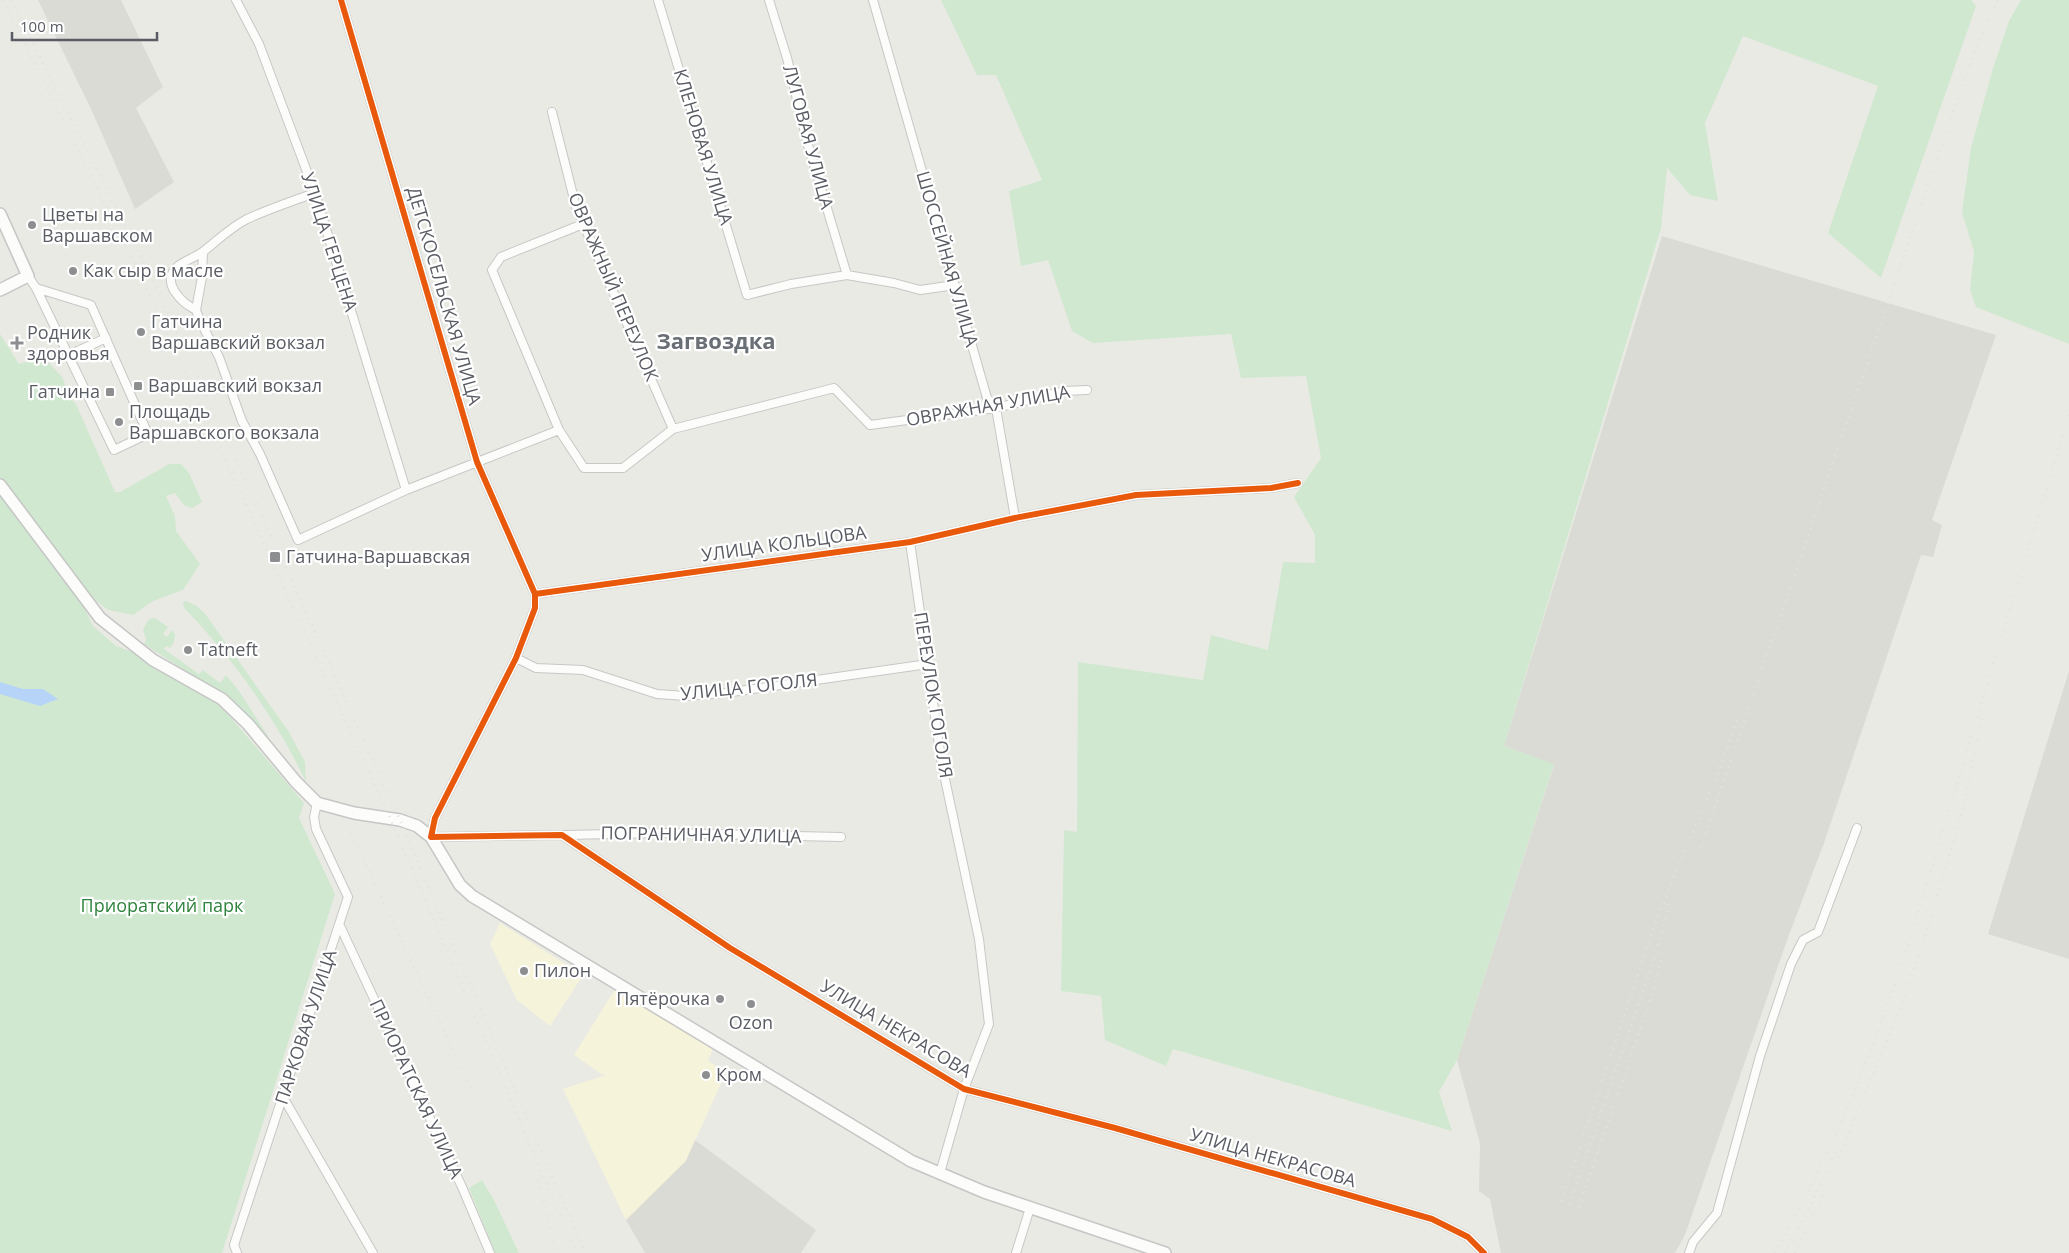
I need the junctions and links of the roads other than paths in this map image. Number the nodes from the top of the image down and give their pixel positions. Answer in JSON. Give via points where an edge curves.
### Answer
{"nodes":[{"id":1,"x":236,"y":0,"type":"edge"},
{"id":2,"x":341,"y":0,"type":"edge"},
{"id":3,"x":658,"y":0,"type":"edge"},
{"id":4,"x":769,"y":0,"type":"edge"},
{"id":5,"x":873,"y":0,"type":"edge"},
{"id":6,"x":552,"y":112,"type":"dead end"},
{"id":7,"x":315,"y":193,"type":"junction"},
{"id":8,"x":0,"y":214,"type":"edge"},
{"id":9,"x":583,"y":224,"type":"junction"},
{"id":10,"x":204,"y":252,"type":"junction"},
{"id":11,"x":189,"y":261,"type":"junction"},
{"id":12,"x":202,"y":266,"type":"junction"},
{"id":13,"x":847,"y":275,"type":"junction"},
{"id":14,"x":28,"y":276,"type":"junction"},
{"id":15,"x":955,"y":285,"type":"junction"},
{"id":16,"x":36,"y":288,"type":"junction"},
{"id":17,"x":0,"y":290,"type":"edge"},
{"id":18,"x":196,"y":310,"type":"junction"},
{"id":19,"x":106,"y":338,"type":"junction"},
{"id":20,"x":69,"y":355,"type":"junction"},
{"id":21,"x":1087,"y":390,"type":"dead end"},
{"id":22,"x":996,"y":408,"type":"junction"},
{"id":23,"x":673,"y":429,"type":"junction"},
{"id":24,"x":559,"y":430,"type":"junction"},
{"id":25,"x":477,"y":462,"type":"junction"},
{"id":26,"x":1298,"y":483,"type":"dead end"},
{"id":27,"x":0,"y":486,"type":"edge"},
{"id":28,"x":406,"y":490,"type":"junction"},
{"id":29,"x":1015,"y":518,"type":"junction"},
{"id":30,"x":910,"y":542,"type":"junction"},
{"id":31,"x":535,"y":594,"type":"junction"},
{"id":32,"x":516,"y":658,"type":"junction"},
{"id":33,"x":928,"y":664,"type":"junction"},
{"id":34,"x":317,"y":803,"type":"junction"},
{"id":35,"x":1857,"y":828,"type":"dead end"},
{"id":36,"x":562,"y":835,"type":"junction"},
{"id":37,"x":431,"y":837,"type":"junction"},
{"id":38,"x":841,"y":837,"type":"dead end"},
{"id":39,"x":340,"y":926,"type":"junction"},
{"id":40,"x":964,"y":1089,"type":"junction"},
{"id":41,"x":282,"y":1097,"type":"junction"},
{"id":42,"x":940,"y":1173,"type":"junction"},
{"id":43,"x":1030,"y":1208,"type":"junction"},
{"id":44,"x":237,"y":1253,"type":"edge"},
{"id":45,"x":373,"y":1253,"type":"edge"},
{"id":46,"x":490,"y":1253,"type":"edge"},
{"id":47,"x":1016,"y":1253,"type":"edge"},
{"id":48,"x":1165,"y":1253,"type":"edge"},
{"id":49,"x":1484,"y":1253,"type":"edge"},
{"id":50,"x":1689,"y":1253,"type":"edge"}],
"edges":[{"from":1,"to":7,"type":"street","name":"УЛИЦА ГЕРЦЕНА","via":[[260,44]]},
{"from":2,"to":25,"type":"street","name":"ДЕТСКОСЕЛЬСКАЯ УЛИЦА"},
{"from":3,"to":13,"type":"street","name":"КЛЕНОВАЯ УЛИЦА","via":[[747,294]]},
{"from":4,"to":13,"type":"street","name":"ЛУГОВАЯ УЛИЦА"},
{"from":5,"to":15,"type":"street","name":"ШОССЕЙНАЯ УЛИЦА"},
{"from":6,"to":9,"type":"street","name":"ОВРАЖНЫЙ ПЕРЕУЛОК"},
{"from":7,"to":10,"type":"street","via":[[246,219]]},
{"from":7,"to":28,"type":"street","name":"УЛИЦА ГЕРЦЕНА"},
{"from":8,"to":14,"type":"main road"},
{"from":9,"to":23,"type":"street","name":"ОВРАЖНЫЙ ПЕРЕУЛОК"},
{"from":9,"to":24,"type":"street","via":[[502,256],[492,270]]},
{"from":10,"to":11,"type":"street"},
{"from":10,"to":12,"type":"street"},
{"from":11,"to":12,"type":"street"},
{"from":11,"to":18,"type":"street","via":[[174,270],[172,285],[182,302]]},
{"from":12,"to":18,"type":"street"},
{"from":13,"to":15,"type":"street","via":[[920,290]]},
{"from":14,"to":16,"type":"street"},
{"from":14,"to":17,"type":"main road"},
{"from":15,"to":22,"type":"street","name":"ШОССЕЙНАЯ УЛИЦА","via":[[986,398]]},
{"from":16,"to":19,"type":"street","via":[[91,306]]},
{"from":16,"to":20,"type":"street"},
{"from":18,"to":28,"type":"street","via":[[219,356],[242,421],[298,540]]},
{"from":19,"to":20,"type":"street"},
{"from":19,"to":20,"type":"street","via":[[148,434],[114,450]]},
{"from":21,"to":22,"type":"street","name":"ОВРАЖНАЯ УЛИЦА","via":[[1065,391]]},
{"from":22,"to":23,"type":"street","name":"ОВРАЖНАЯ УЛИЦА","via":[[870,425],[834,388]]},
{"from":22,"to":29,"type":"street","name":"ШОССЕЙНАЯ УЛИЦА"},
{"from":23,"to":24,"type":"street","name":"ОВРАЖНАЯ УЛИЦА","via":[[623,468],[584,468]]},
{"from":24,"to":25,"type":"street"},
{"from":25,"to":28,"type":"street"},
{"from":25,"to":31,"type":"street","name":"ДЕТСКОСЕЛЬСКАЯ УЛИЦА"},
{"from":26,"to":29,"type":"street","name":"УЛИЦА КОЛЬЦОВА","via":[[1271,488],[1136,495]]},
{"from":27,"to":34,"type":"main road","via":[[100,618],[153,660],[222,699]]},
{"from":29,"to":30,"type":"street","name":"УЛИЦА КОЛЬЦОВА"},
{"from":30,"to":31,"type":"street","name":"УЛИЦА КОЛЬЦОВА"},
{"from":30,"to":33,"type":"street","name":"ПЕРЕУЛОК ГОГОЛЯ"},
{"from":31,"to":32,"type":"street","via":[[535,608]]},
{"from":32,"to":33,"type":"street","name":"УЛИЦА ГОГОЛЯ","via":[[536,668],[583,670],[657,694],[686,696]]},
{"from":32,"to":37,"type":"street","via":[[436,818]]},
{"from":33,"to":40,"type":"street","name":"ПЕРЕУЛОК ГОГОЛЯ","via":[[942,765],[979,939],[989,1024]]},
{"from":34,"to":37,"type":"main road","via":[[417,826]]},
{"from":34,"to":39,"type":"street","name":"ПАРКОВАЯ УЛИЦА","via":[[316,829],[348,897]]},
{"from":35,"to":50,"type":"street","via":[[1818,932],[1803,940],[1791,964],[1760,1056],[1717,1213]]},
{"from":36,"to":37,"type":"street"},
{"from":36,"to":38,"type":"street","name":"ПОГРАНИЧНАЯ УЛИЦА","via":[[667,833]]},
{"from":36,"to":40,"type":"street","name":"УЛИЦА НЕКРАСОВА","via":[[730,948]]},
{"from":37,"to":42,"type":"main road","via":[[460,884],[472,896],[911,1161]]},
{"from":39,"to":41,"type":"street","name":"ПАРКОВАЯ УЛИЦА"},
{"from":39,"to":46,"type":"street","name":"ПРИОРАТСКАЯ УЛИЦА"},
{"from":40,"to":42,"type":"street","name":"ПЕРЕУЛОК ГОГОЛЯ"},
{"from":40,"to":49,"type":"street","name":"УЛИЦА НЕКРАСОВА","via":[[1432,1219],[1468,1237]]},
{"from":41,"to":44,"type":"street","name":"ПАРКОВАЯ УЛИЦА","via":[[234,1245]]},
{"from":41,"to":45,"type":"street"},
{"from":42,"to":43,"type":"main road"},
{"from":43,"to":47,"type":"street"},
{"from":43,"to":48,"type":"main road"}]}
